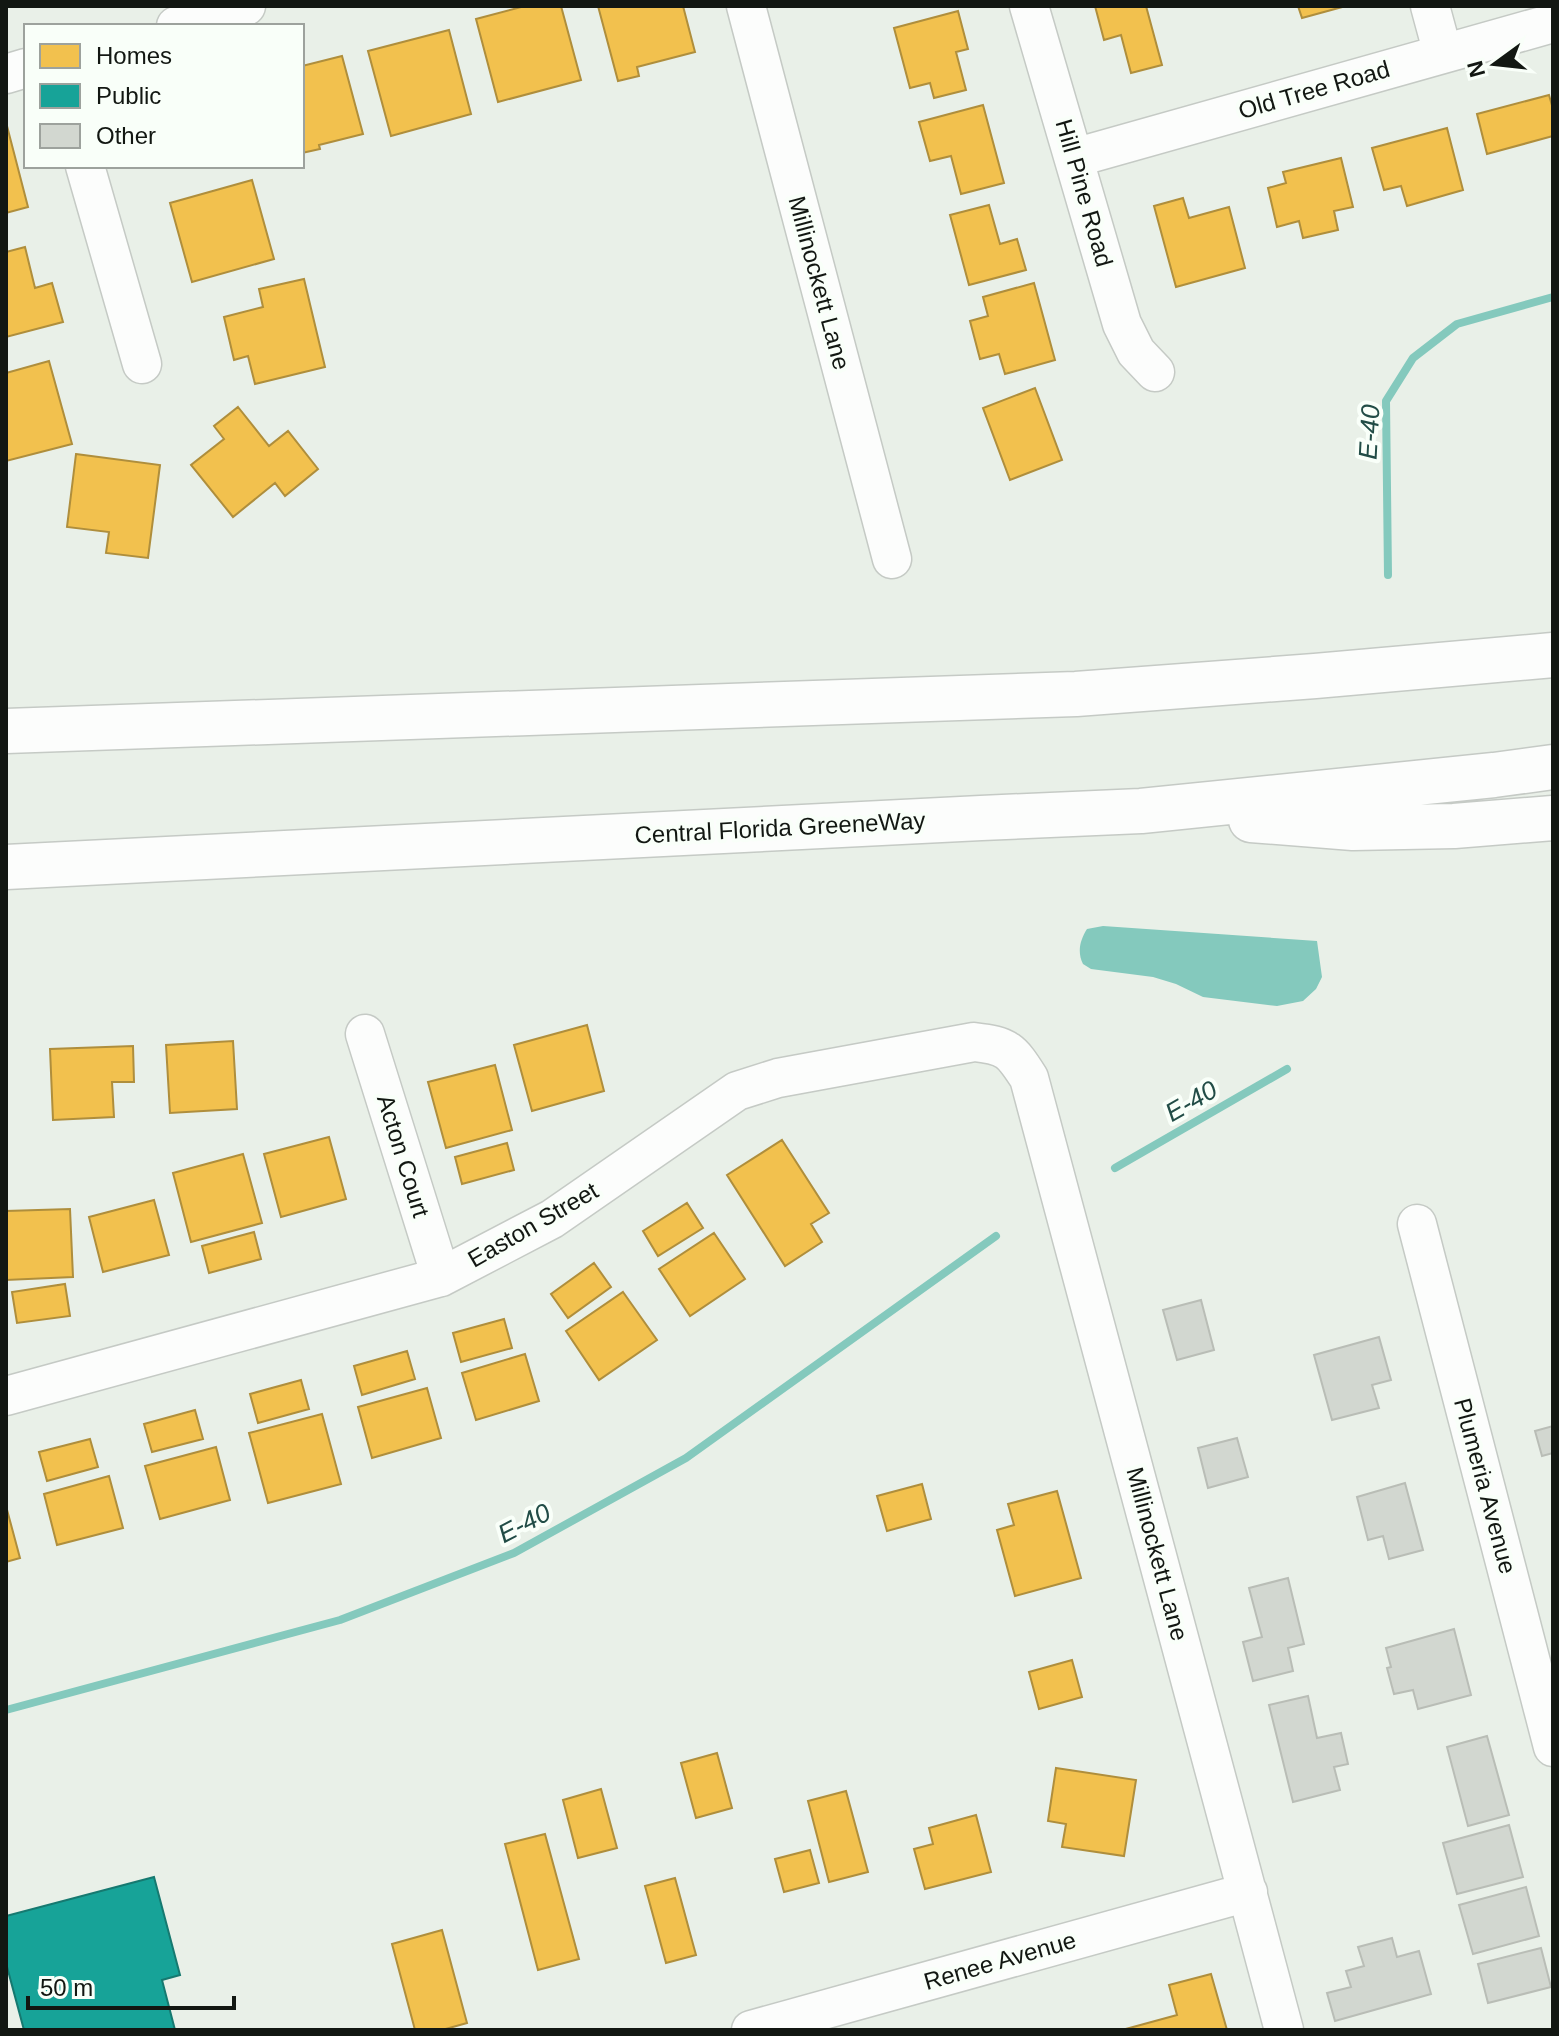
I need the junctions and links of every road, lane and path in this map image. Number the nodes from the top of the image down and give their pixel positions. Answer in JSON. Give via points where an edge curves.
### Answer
{"nodes":[{"id":1,"x":246,"y":6,"type":"edge"},
{"id":2,"x":746,"y":6,"type":"edge"},
{"id":3,"x":1029,"y":6,"type":"edge"},
{"id":4,"x":1430,"y":6,"type":"edge"},
{"id":5,"x":1553,"y":23,"type":"edge"},
{"id":6,"x":183,"y":24,"type":"edge"},
{"id":7,"x":1443,"y":54,"type":"junction"},
{"id":8,"x":1074,"y":158,"type":"junction"},
{"id":9,"x":86,"y":168,"type":"edge"},
{"id":10,"x":142,"y":364,"type":"dead end"},
{"id":11,"x":1155,"y":372,"type":"dead end"},
{"id":12,"x":892,"y":559,"type":"dead end"},
{"id":13,"x":1553,"y":655,"type":"edge"},
{"id":14,"x":6,"y":731,"type":"edge"},
{"id":15,"x":1553,"y":767,"type":"edge"},
{"id":16,"x":1141,"y":811,"type":"junction"},
{"id":17,"x":1553,"y":818,"type":"edge"},
{"id":18,"x":6,"y":867,"type":"edge"},
{"id":19,"x":365,"y":1034,"type":"dead end"},
{"id":20,"x":1029,"y":1078,"type":"joint"},
{"id":21,"x":1417,"y":1224,"type":"dead end"},
{"id":22,"x":441,"y":1277,"type":"junction"},
{"id":23,"x":6,"y":1396,"type":"edge"},
{"id":24,"x":1553,"y":1747,"type":"edge"},
{"id":25,"x":1248,"y":1892,"type":"junction"},
{"id":26,"x":751,"y":2030,"type":"edge"},
{"id":27,"x":1284,"y":2030,"type":"edge"}],
"edges":[{"from":1,"to":6,"type":"street"},
{"from":2,"to":12,"type":"street","name":"Millinockett Lane"},
{"from":3,"to":8,"type":"street","name":"Hill Pine Road"},
{"from":4,"to":7,"type":"street"},
{"from":5,"to":7,"type":"street","name":"Old Tree Road"},
{"from":7,"to":8,"type":"street","name":"Old Tree Road"},
{"from":8,"to":11,"type":"street","name":"Hill Pine Road","via":[[1122,324],[1136,352]]},
{"from":9,"to":10,"type":"street"},
{"from":13,"to":14,"type":"highway","via":[[1076,694]]},
{"from":15,"to":16,"type":"highway","name":"Central Florida GreeneWay"},
{"from":16,"to":17,"type":"highway","via":[[1353,828]]},
{"from":16,"to":18,"type":"highway","name":"Central Florida GreeneWay"},
{"from":19,"to":22,"type":"street","name":"Acton Court"},
{"from":20,"to":22,"type":"street","name":"Easton Street","via":[[1013,1054],[998,1044],[974,1042],[778,1078],[737,1091],[552,1219]]},
{"from":20,"to":25,"type":"street","name":"Millinockett Lane"},
{"from":21,"to":24,"type":"street","name":"Plumeria Avenue"},
{"from":22,"to":23,"type":"street","name":"Easton Street"},
{"from":25,"to":26,"type":"street","name":"Renee Avenue"},
{"from":25,"to":27,"type":"street","name":"Millinockett Lane"}]}
